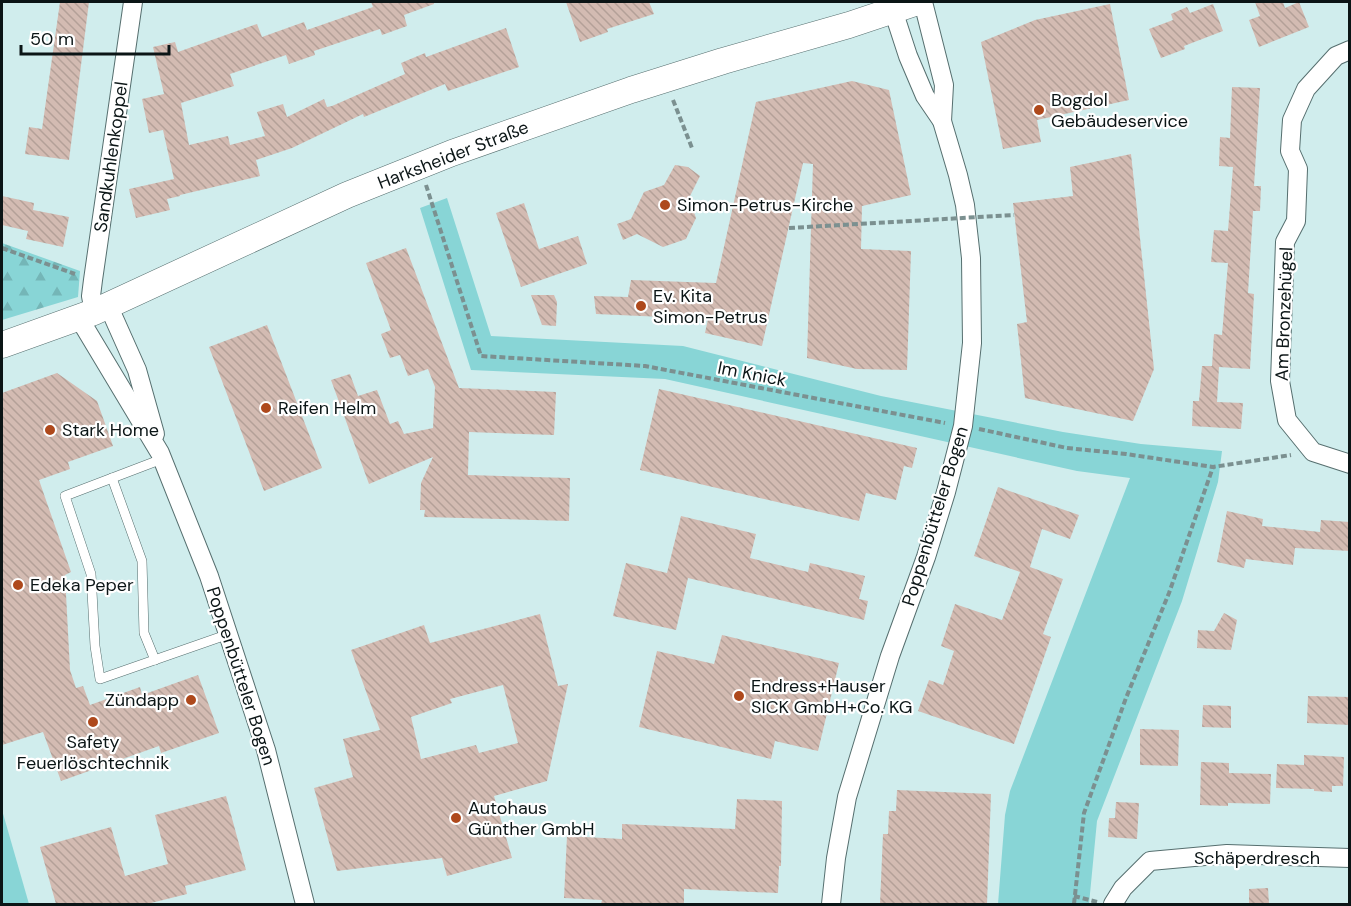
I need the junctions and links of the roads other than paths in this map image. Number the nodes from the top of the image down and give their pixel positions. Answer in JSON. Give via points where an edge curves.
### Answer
{"nodes":[{"id":1,"x":133,"y":2,"type":"edge"},
{"id":2,"x":918,"y":2,"type":"edge"},
{"id":3,"x":923,"y":2,"type":"edge"},
{"id":4,"x":893,"y":10,"type":"junction"},
{"id":5,"x":1350,"y":50,"type":"edge"},
{"id":6,"x":942,"y":121,"type":"junction"},
{"id":7,"x":94,"y":312,"type":"junction"},
{"id":8,"x":2,"y":345,"type":"edge"},
{"id":9,"x":161,"y":456,"type":"junction"},
{"id":10,"x":1350,"y":464,"type":"edge"},
{"id":11,"x":112,"y":478,"type":"junction"},
{"id":12,"x":229,"y":634,"type":"junction"},
{"id":13,"x":155,"y":660,"type":"junction"},
{"id":14,"x":1350,"y":858,"type":"edge"},
{"id":15,"x":305,"y":904,"type":"edge"},
{"id":16,"x":831,"y":904,"type":"edge"},
{"id":17,"x":1111,"y":904,"type":"edge"}],
"edges":[{"from":1,"to":7,"type":"street","name":"Sandkuhlenkoppel","via":[[93,280]]},
{"from":2,"to":4,"type":"main road","name":"Harksheider Straße"},
{"from":3,"to":6,"type":"street","name":"Poppenbütteler Bogen","via":[[944,86]]},
{"from":4,"to":6,"type":"street","name":"Poppenbütteler Bogen","via":[[925,96]]},
{"from":4,"to":7,"type":"main road","name":"Harksheider Straße","via":[[631,90],[420,165]]},
{"from":5,"to":10,"type":"street","name":"Am Bronzehügel","via":[[1336,56],[1306,89],[1292,120],[1290,150],[1298,169],[1296,220],[1285,242],[1280,381],[1287,420],[1313,452]]},
{"from":6,"to":16,"type":"street","name":"Poppenbütteler Bogen","via":[[962,195],[971,258],[972,343],[963,426],[929,546],[847,797]]},
{"from":7,"to":8,"type":"main road","name":"Harksheider Straße"},
{"from":7,"to":9,"type":"street","name":"Poppenbütteler Bogen"},
{"from":7,"to":9,"type":"street","name":"Poppenbütteler Bogen","via":[[137,370]]},
{"from":9,"to":11,"type":"lane"},
{"from":9,"to":12,"type":"street","name":"Poppenbütteler Bogen"},
{"from":11,"to":13,"type":"lane","via":[[142,561],[144,633]]},
{"from":11,"to":13,"type":"lane","via":[[64,496],[91,574],[100,679]]},
{"from":12,"to":13,"type":"lane"},
{"from":12,"to":15,"type":"street","name":"Poppenbütteler Bogen","via":[[266,750]]},
{"from":14,"to":17,"type":"street","name":"Schäperdresch","via":[[1227,854],[1150,861]]}]}
